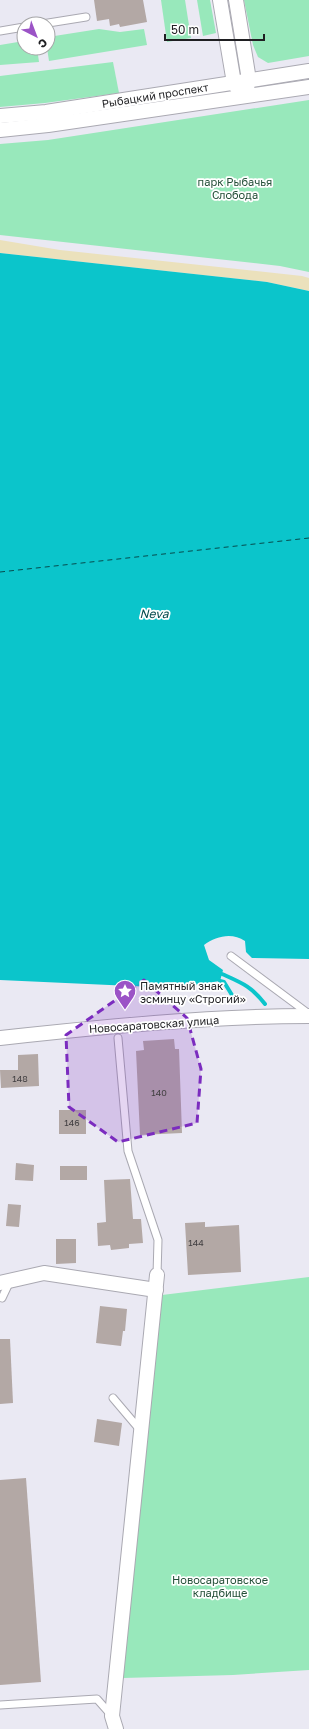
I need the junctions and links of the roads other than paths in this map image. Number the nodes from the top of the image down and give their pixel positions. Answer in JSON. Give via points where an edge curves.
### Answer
{"nodes":[{"id":1,"x":220,"y":0,"type":"edge"},
{"id":2,"x":236,"y":0,"type":"edge"},
{"id":3,"x":86,"y":17,"type":"dead end"},
{"id":4,"x":56,"y":22,"type":"edge"},
{"id":5,"x":16,"y":28,"type":"edge"},
{"id":6,"x":0,"y":31,"type":"edge"},
{"id":7,"x":309,"y":71,"type":"edge"},
{"id":8,"x":249,"y":80,"type":"junction"},
{"id":9,"x":234,"y":83,"type":"junction"},
{"id":10,"x":309,"y":87,"type":"edge"},
{"id":11,"x":244,"y":97,"type":"junction"},
{"id":12,"x":0,"y":116,"type":"edge"},
{"id":13,"x":0,"y":130,"type":"edge"},
{"id":14,"x":231,"y":956,"type":"dead end"},
{"id":15,"x":309,"y":1015,"type":"edge"},
{"id":16,"x":0,"y":1038,"type":"edge"},
{"id":17,"x":118,"y":1038,"type":"dead end"},
{"id":18,"x":157,"y":1275,"type":"joint"},
{"id":19,"x":5,"y":1282,"type":"edge"},
{"id":20,"x":156,"y":1290,"type":"junction"},
{"id":21,"x":2,"y":1298,"type":"dead end"},
{"id":22,"x":112,"y":1398,"type":"dead end"},
{"id":23,"x":141,"y":1431,"type":"junction"},
{"id":24,"x":0,"y":1705,"type":"edge"},
{"id":25,"x":114,"y":1723,"type":"edge"}],
"edges":[{"from":1,"to":9,"type":"street"},
{"from":2,"to":8,"type":"street"},
{"from":3,"to":4,"type":"lane"},
{"from":5,"to":6,"type":"lane"},
{"from":7,"to":8,"type":"street","name":"Рыбацкий проспект"},
{"from":8,"to":9,"type":"street","name":"Рыбацкий проспект"},
{"from":8,"to":11,"type":"street"},
{"from":9,"to":11,"type":"street"},
{"from":9,"to":12,"type":"street","name":"Рыбацкий проспект","via":[[46,112]]},
{"from":10,"to":11,"type":"street","name":"Рыбацкий проспект"},
{"from":11,"to":13,"type":"street","name":"Рыбацкий проспект"},
{"from":14,"to":15,"type":"lane"},
{"from":15,"to":16,"type":"street","name":"Новосаратовская улица","via":[[117,1026]]},
{"from":17,"to":18,"type":"lane","via":[[128,1151],[158,1240]]},
{"from":18,"to":20,"type":"street"},
{"from":19,"to":20,"type":"street","via":[[44,1273]]},
{"from":19,"to":21,"type":"lane"},
{"from":20,"to":23,"type":"street"},
{"from":22,"to":23,"type":"lane"},
{"from":23,"to":25,"type":"street"},
{"from":24,"to":25,"type":"lane","via":[[97,1699]]}]}
